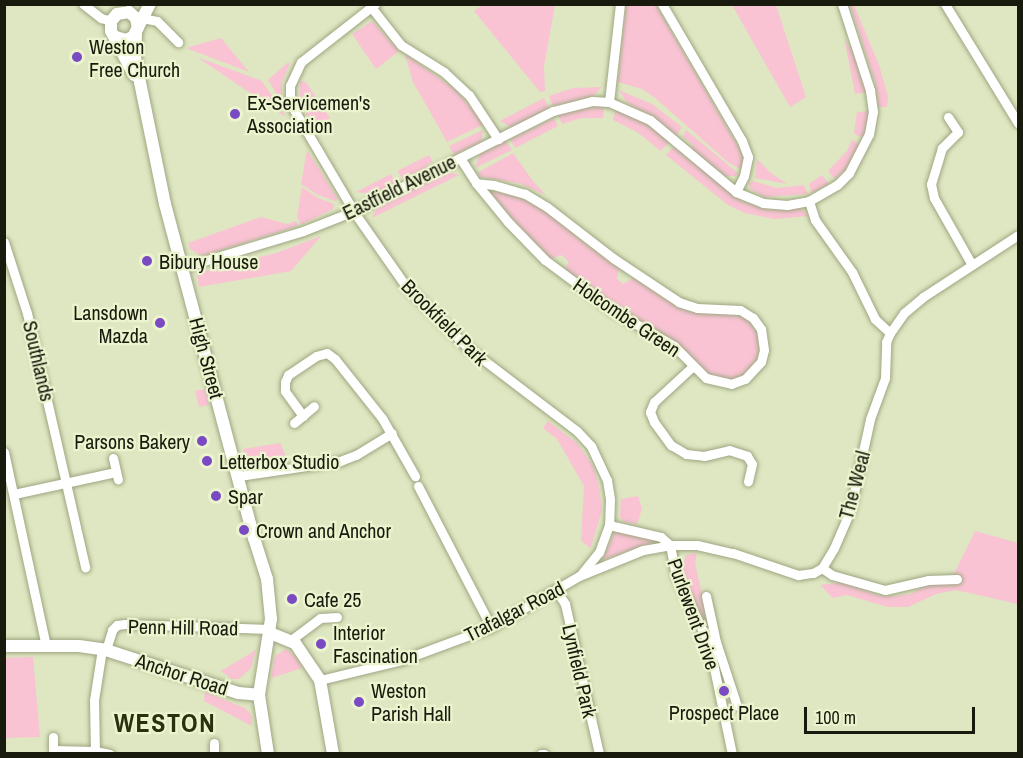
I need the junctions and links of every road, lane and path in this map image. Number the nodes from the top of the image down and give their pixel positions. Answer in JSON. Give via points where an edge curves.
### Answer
{"nodes":[{"id":1,"x":84,"y":4,"type":"edge"},
{"id":2,"x":150,"y":4,"type":"edge"},
{"id":3,"x":620,"y":4,"type":"edge"},
{"id":4,"x":662,"y":4,"type":"edge"},
{"id":5,"x":842,"y":4,"type":"edge"},
{"id":6,"x":945,"y":4,"type":"edge"},
{"id":7,"x":373,"y":6,"type":"edge"},
{"id":8,"x":129,"y":8,"type":"edge"},
{"id":9,"x":111,"y":21,"type":"junction"},
{"id":10,"x":139,"y":26,"type":"junction"},
{"id":11,"x":116,"y":37,"type":"junction"},
{"id":12,"x":178,"y":42,"type":"dead end"},
{"id":13,"x":141,"y":87,"type":"junction"},
{"id":14,"x":609,"y":102,"type":"junction"},
{"id":15,"x":948,"y":117,"type":"dead end"},
{"id":16,"x":1018,"y":123,"type":"edge"},
{"id":17,"x":498,"y":139,"type":"junction"},
{"id":18,"x":460,"y":158,"type":"junction"},
{"id":19,"x":476,"y":183,"type":"junction"},
{"id":20,"x":736,"y":192,"type":"junction"},
{"id":21,"x":809,"y":201,"type":"junction"},
{"id":22,"x":354,"y":211,"type":"junction"},
{"id":23,"x":1018,"y":235,"type":"edge"},
{"id":24,"x":4,"y":242,"type":"edge"},
{"id":25,"x":971,"y":263,"type":"junction"},
{"id":26,"x":184,"y":267,"type":"junction"},
{"id":27,"x":890,"y":333,"type":"junction"},
{"id":28,"x":693,"y":366,"type":"junction"},
{"id":29,"x":314,"y":406,"type":"dead end"},
{"id":30,"x":303,"y":416,"type":"junction"},
{"id":31,"x":294,"y":423,"type":"dead end"},
{"id":32,"x":392,"y":434,"type":"junction"},
{"id":33,"x":4,"y":452,"type":"edge"},
{"id":34,"x":113,"y":458,"type":"dead end"},
{"id":35,"x":415,"y":476,"type":"dead end"},
{"id":36,"x":239,"y":477,"type":"junction"},
{"id":37,"x":66,"y":482,"type":"junction"},
{"id":38,"x":748,"y":482,"type":"dead end"},
{"id":39,"x":418,"y":486,"type":"dead end"},
{"id":40,"x":14,"y":494,"type":"junction"},
{"id":41,"x":609,"y":525,"type":"junction"},
{"id":42,"x":670,"y":545,"type":"junction"},
{"id":43,"x":86,"y":567,"type":"dead end"},
{"id":44,"x":822,"y":567,"type":"junction"},
{"id":45,"x":579,"y":576,"type":"junction"},
{"id":46,"x":957,"y":579,"type":"dead end"},
{"id":47,"x":556,"y":590,"type":"junction"},
{"id":48,"x":706,"y":596,"type":"dead end"},
{"id":49,"x":337,"y":617,"type":"dead end"},
{"id":50,"x":491,"y":627,"type":"junction"},
{"id":51,"x":270,"y":631,"type":"junction"},
{"id":52,"x":291,"y":640,"type":"junction"},
{"id":53,"x":712,"y":643,"type":"junction"},
{"id":54,"x":4,"y":646,"type":"edge"},
{"id":55,"x":46,"y":646,"type":"junction"},
{"id":56,"x":104,"y":650,"type":"junction"},
{"id":57,"x":320,"y":680,"type":"junction"},
{"id":58,"x":259,"y":695,"type":"junction"},
{"id":59,"x":737,"y":706,"type":"dead end"},
{"id":60,"x":52,"y":737,"type":"dead end"},
{"id":61,"x":95,"y":751,"type":"junction"},
{"id":62,"x":110,"y":753,"type":"edge"},
{"id":63,"x":268,"y":753,"type":"edge"},
{"id":64,"x":333,"y":753,"type":"edge"},
{"id":65,"x":599,"y":753,"type":"edge"},
{"id":66,"x":732,"y":753,"type":"edge"}],
"edges":[{"from":1,"to":9,"type":"street"},
{"from":2,"to":10,"type":"street"},
{"from":3,"to":14,"type":"street"},
{"from":4,"to":20,"type":"street","via":[[742,141],[748,157]]},
{"from":5,"to":21,"type":"street","name":"Eastfield Avenue","via":[[870,90],[873,112],[869,134],[849,172],[837,185]]},
{"from":6,"to":16,"type":"street"},
{"from":7,"to":17,"type":"street","via":[[401,45],[444,72],[469,95]]},
{"from":7,"to":22,"type":"street","name":"Brookfield Park","via":[[309,53],[290,86],[290,103]]},
{"from":8,"to":9,"type":"street"},
{"from":8,"to":10,"type":"street"},
{"from":9,"to":11,"type":"street"},
{"from":10,"to":11,"type":"street","via":[[125,40]]},
{"from":10,"to":12,"type":"street","via":[[157,21]]},
{"from":10,"to":13,"type":"street","name":"High Street","via":[[135,58]]},
{"from":11,"to":13,"type":"street","name":"High Street"},
{"from":13,"to":26,"type":"street","name":"High Street","via":[[165,204]]},
{"from":14,"to":17,"type":"street","name":"Eastfield Avenue","via":[[573,104]]},
{"from":14,"to":20,"type":"street","name":"Eastfield Avenue","via":[[650,120]]},
{"from":15,"to":25,"type":"street","via":[[958,132],[942,148],[931,184],[934,198]]},
{"from":17,"to":18,"type":"street","name":"Eastfield Avenue"},
{"from":18,"to":19,"type":"street","name":"Holcombe Green"},
{"from":18,"to":22,"type":"street","name":"Eastfield Avenue"},
{"from":19,"to":28,"type":"street","name":"Holcombe Green","via":[[545,260],[612,310],[674,346]]},
{"from":19,"to":28,"type":"street","name":"Holcombe Green","via":[[525,194],[679,302],[698,308],[740,310],[761,329],[764,354],[753,373],[744,379],[731,384],[714,382]]},
{"from":20,"to":21,"type":"street","name":"Eastfield Avenue","via":[[763,203],[787,205]]},
{"from":21,"to":27,"type":"street","via":[[815,220],[848,265],[875,319]]},
{"from":22,"to":26,"type":"street","name":"Eastfield Avenue","via":[[303,231]]},
{"from":22,"to":41,"type":"street","name":"Brookfield Park","via":[[405,285],[430,312],[500,375],[577,431],[591,446],[607,480]]},
{"from":23,"to":25,"type":"street"},
{"from":24,"to":37,"type":"street","name":"Southlands","via":[[27,313]]},
{"from":25,"to":27,"type":"street","via":[[913,305]]},
{"from":26,"to":36,"type":"street","name":"High Street"},
{"from":27,"to":44,"type":"street","name":"The Weal","via":[[883,385],[870,419],[850,511]]},
{"from":28,"to":38,"type":"street","via":[[654,402],[650,412],[654,422],[671,445],[694,457],[729,450],[747,456],[752,464]]},
{"from":29,"to":30,"type":"street"},
{"from":30,"to":31,"type":"street"},
{"from":30,"to":32,"type":"street","via":[[285,392],[285,382],[288,375],[327,353],[335,358]]},
{"from":32,"to":35,"type":"street"},
{"from":32,"to":36,"type":"street","via":[[340,461]]},
{"from":33,"to":40,"type":"street"},
{"from":34,"to":37,"type":"street","via":[[117,475]]},
{"from":36,"to":51,"type":"street","name":"High Street","via":[[267,579]]},
{"from":37,"to":40,"type":"street"},
{"from":37,"to":43,"type":"street","name":"Southlands"},
{"from":39,"to":50,"type":"street"},
{"from":40,"to":55,"type":"street"},
{"from":41,"to":42,"type":"street","via":[[661,537]]},
{"from":41,"to":45,"type":"street","name":"Brookfield Park","via":[[599,552]]},
{"from":42,"to":44,"type":"street","via":[[697,545],[733,553],[798,575]]},
{"from":42,"to":45,"type":"street","name":"Trafalgar Road","via":[[643,550]]},
{"from":42,"to":53,"type":"street","name":"Purlewent Drive","via":[[676,575]]},
{"from":44,"to":46,"type":"street","via":[[832,575],[885,590],[928,580]]},
{"from":45,"to":47,"type":"street","name":"Trafalgar Road"},
{"from":47,"to":50,"type":"street","name":"Trafalgar Road"},
{"from":47,"to":65,"type":"street","name":"Lynfield Park","via":[[565,604]]},
{"from":48,"to":53,"type":"street"},
{"from":49,"to":52,"type":"street","via":[[320,618]]},
{"from":50,"to":57,"type":"street","name":"Trafalgar Road","via":[[402,660]]},
{"from":51,"to":52,"type":"street"},
{"from":51,"to":56,"type":"street","name":"Penn Hill Road","via":[[125,624],[112,630]]},
{"from":51,"to":58,"type":"street","name":"High Street"},
{"from":52,"to":57,"type":"street"},
{"from":53,"to":59,"type":"street"},
{"from":53,"to":66,"type":"street","name":"Purlewent Drive"},
{"from":54,"to":55,"type":"street","name":"Penn Hill Road"},
{"from":55,"to":56,"type":"street","name":"Penn Hill Road"},
{"from":56,"to":58,"type":"street","name":"Anchor Road","via":[[238,693]]},
{"from":56,"to":61,"type":"street","via":[[94,700]]},
{"from":57,"to":64,"type":"street"},
{"from":58,"to":63,"type":"street","name":"High Street"},
{"from":60,"to":61,"type":"street","via":[[54,750]]},
{"from":61,"to":62,"type":"street"}]}
